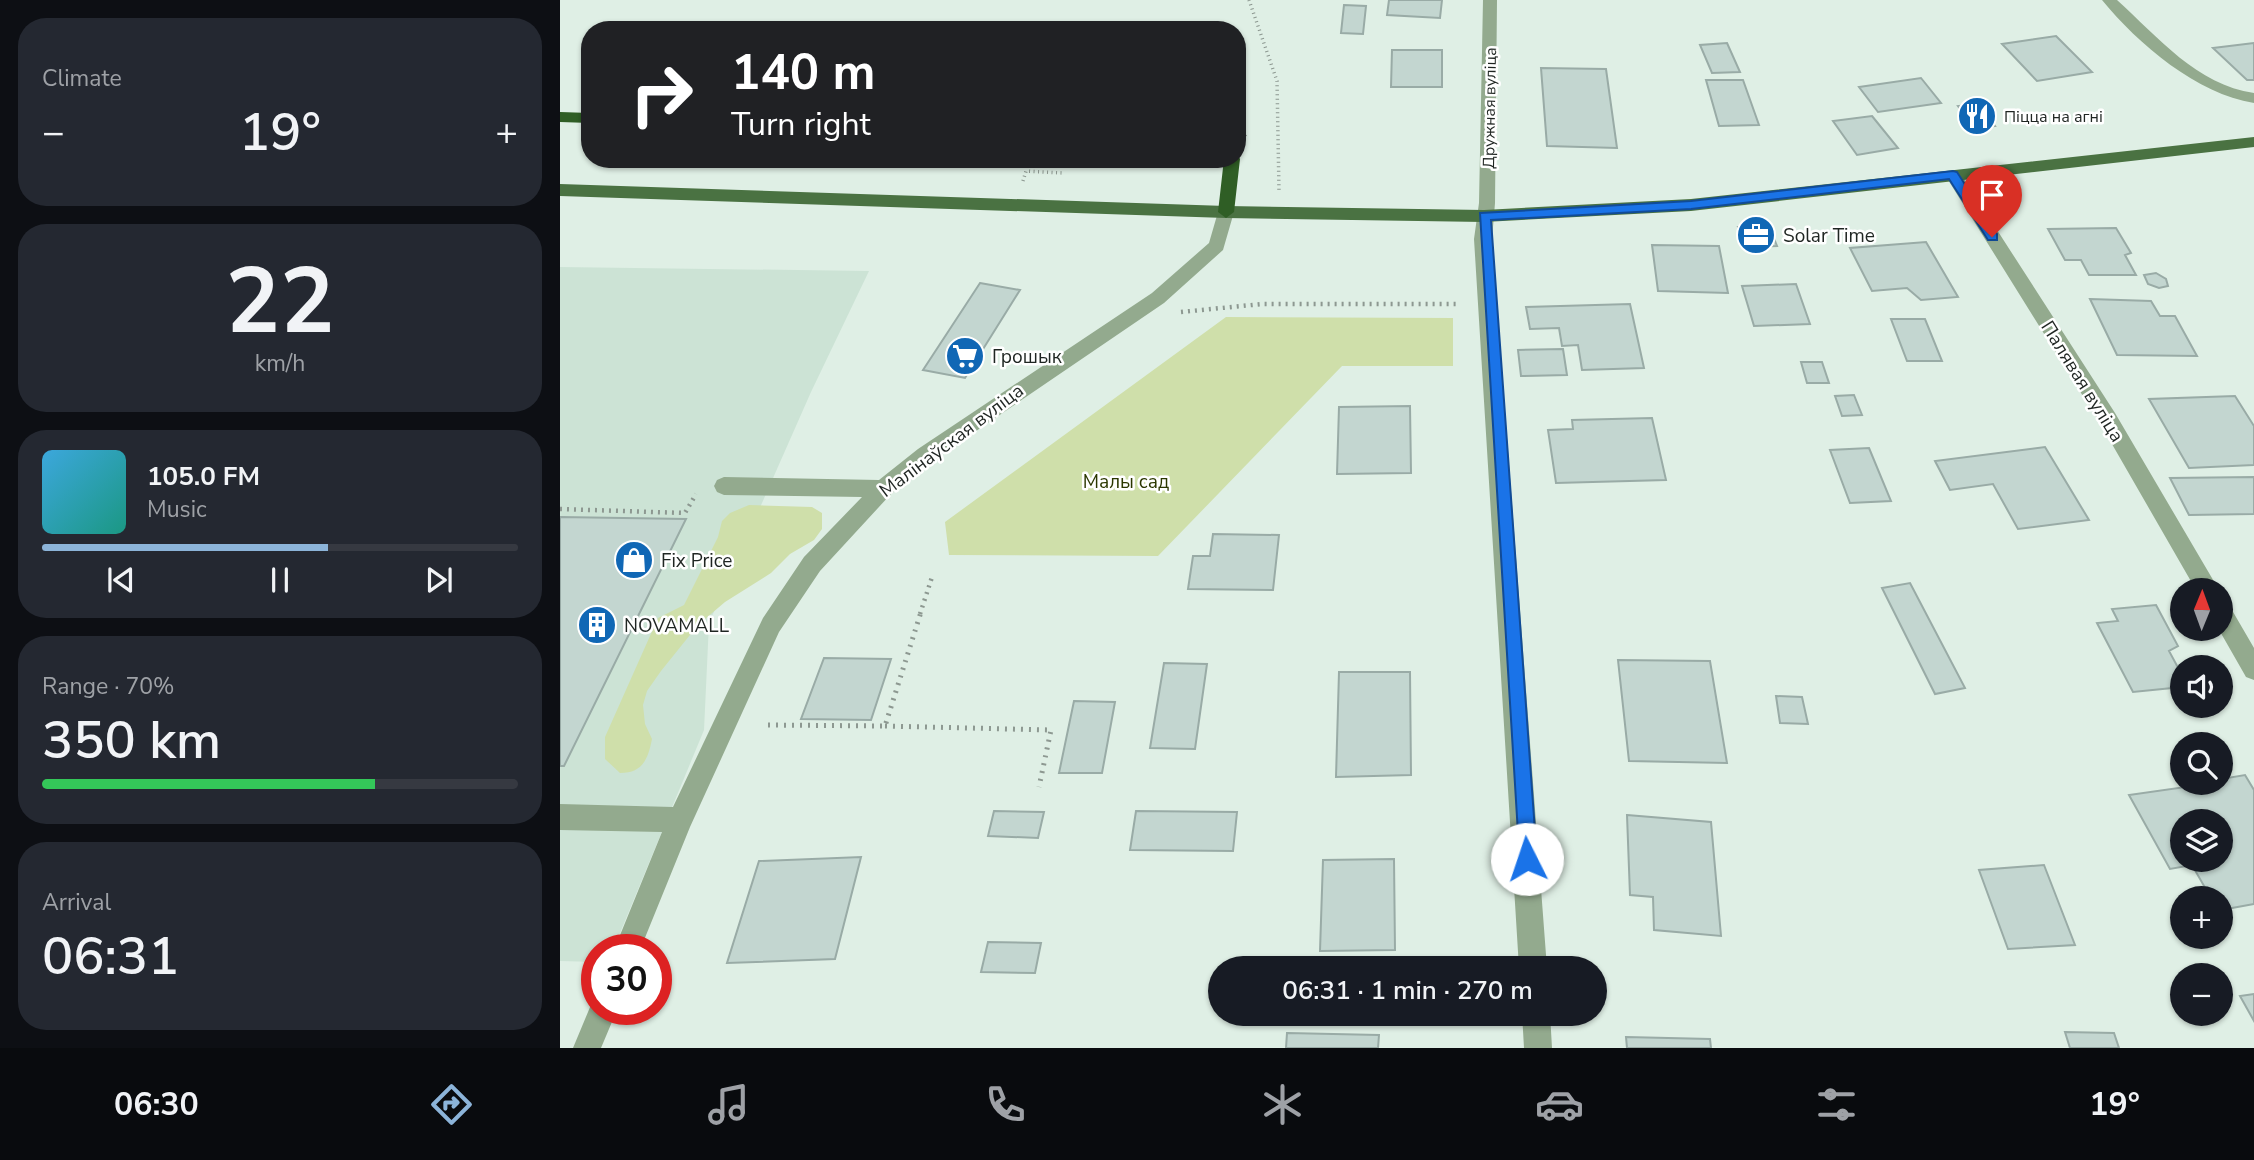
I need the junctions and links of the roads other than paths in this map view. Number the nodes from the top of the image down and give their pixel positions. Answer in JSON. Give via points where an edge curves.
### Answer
{"nodes":[{"id":1,"x":1490,"y":0,"type":"edge"},
{"id":2,"x":2109,"y":0,"type":"edge"},
{"id":3,"x":2254,"y":98,"type":"edge"},
{"id":4,"x":560,"y":117,"type":"edge"},
{"id":5,"x":581,"y":118,"type":"edge"},
{"id":6,"x":2254,"y":142,"type":"edge"},
{"id":7,"x":1231,"y":168,"type":"edge"},
{"id":8,"x":1953,"y":175,"type":"junction"},
{"id":9,"x":560,"y":190,"type":"edge"},
{"id":10,"x":1226,"y":212,"type":"junction"},
{"id":11,"x":1484,"y":216,"type":"junction"},
{"id":12,"x":724,"y":486,"type":"dead end"},
{"id":13,"x":883,"y":489,"type":"junction"},
{"id":14,"x":2201,"y":578,"type":"edge"},
{"id":15,"x":2233,"y":633,"type":"edge"},
{"id":16,"x":2254,"y":669,"type":"edge"},
{"id":17,"x":560,"y":817,"type":"edge"},
{"id":18,"x":680,"y":820,"type":"junction"},
{"id":19,"x":634,"y":934,"type":"edge"},
{"id":20,"x":1533,"y":956,"type":"edge"},
{"id":21,"x":597,"y":1025,"type":"edge"},
{"id":22,"x":1537,"y":1026,"type":"edge"},
{"id":23,"x":587,"y":1048,"type":"edge"},
{"id":24,"x":1538,"y":1048,"type":"edge"}],
"edges":[{"from":1,"to":11,"type":"street","name":"Дружная вуліца"},
{"from":2,"to":3,"type":"street","via":[[2193,74],[2214,88]]},
{"from":4,"to":5,"type":"highway"},
{"from":6,"to":8,"type":"main road"},
{"from":7,"to":10,"type":"highway"},
{"from":8,"to":11,"type":"main road","via":[[1691,205]]},
{"from":8,"to":14,"type":"street","name":"Палявая вуліца","via":[[2108,419]]},
{"from":9,"to":10,"type":"main road"},
{"from":10,"to":11,"type":"main road"},
{"from":10,"to":13,"type":"street","name":"Малінаўская вуліца","via":[[1217,246],[1158,298],[1001,401]]},
{"from":11,"to":20,"type":"street","name":"Дружная вуліца"},
{"from":12,"to":13,"type":"street"},
{"from":13,"to":18,"type":"street","name":"Малінаўская вуліца","via":[[812,564],[771,625]]},
{"from":15,"to":16,"type":"street"},
{"from":17,"to":18,"type":"street"},
{"from":18,"to":19,"type":"street","name":"Малінаўская вуліца"},
{"from":21,"to":23,"type":"street"},
{"from":22,"to":24,"type":"street"}]}
